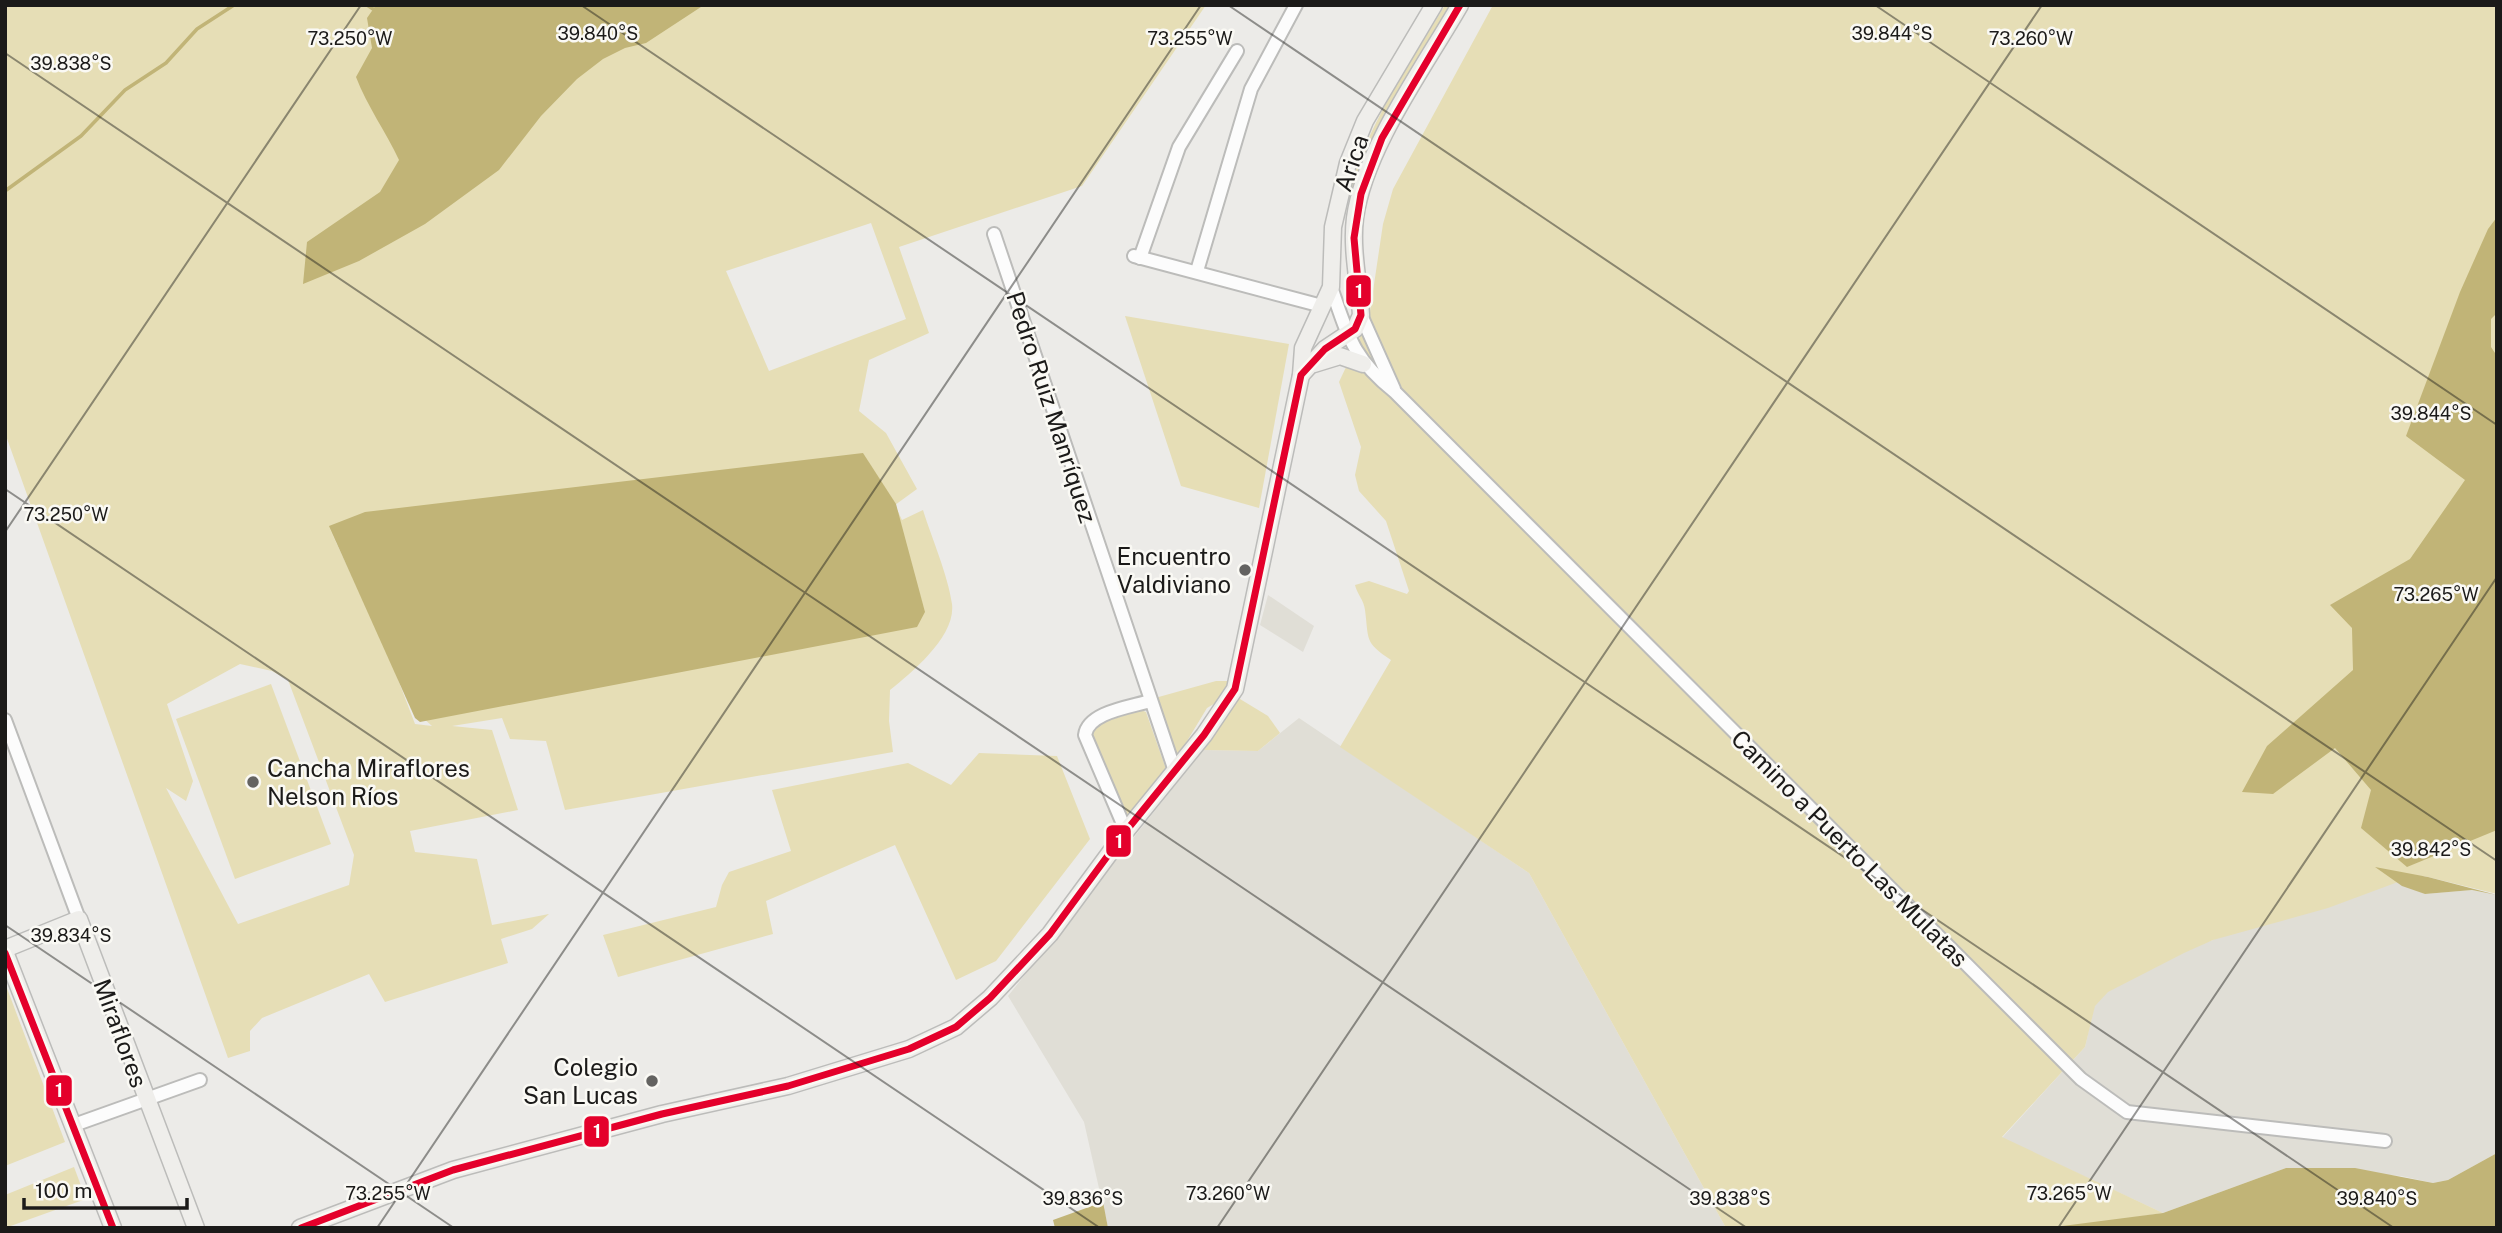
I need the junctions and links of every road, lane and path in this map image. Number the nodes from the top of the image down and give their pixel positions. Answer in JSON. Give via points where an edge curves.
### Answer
{"nodes":[{"id":1,"x":1296,"y":5,"type":"edge"},
{"id":2,"x":1434,"y":5,"type":"edge"},
{"id":3,"x":1460,"y":5,"type":"edge"},
{"id":4,"x":1237,"y":51,"type":"dead end"},
{"id":5,"x":994,"y":233,"type":"dead end"},
{"id":6,"x":1197,"y":271,"type":"junction"},
{"id":7,"x":1331,"y":287,"type":"junction"},
{"id":8,"x":1322,"y":306,"type":"junction"},
{"id":9,"x":1361,"y":315,"type":"junction"},
{"id":10,"x":1347,"y":335,"type":"junction"},
{"id":11,"x":1363,"y":364,"type":"junction"},
{"id":12,"x":1305,"y":370,"type":"junction"},
{"id":13,"x":1395,"y":392,"type":"junction"},
{"id":14,"x":1150,"y":701,"type":"junction"},
{"id":15,"x":5,"y":720,"type":"edge"},
{"id":16,"x":1175,"y":771,"type":"junction"},
{"id":17,"x":1126,"y":831,"type":"junction"},
{"id":18,"x":79,"y":919,"type":"junction"},
{"id":19,"x":5,"y":951,"type":"edge"},
{"id":20,"x":200,"y":1080,"type":"dead end"},
{"id":21,"x":145,"y":1097,"type":"junction"},
{"id":22,"x":74,"y":1125,"type":"junction"},
{"id":23,"x":2385,"y":1141,"type":"dead end"},
{"id":24,"x":113,"y":1228,"type":"edge"},
{"id":25,"x":196,"y":1228,"type":"edge"},
{"id":26,"x":300,"y":1228,"type":"edge"}],
"edges":[{"from":1,"to":6,"type":"street","via":[[1251,89]]},
{"from":2,"to":7,"type":"main road","name":"Arica","via":[[1365,121],[1348,163],[1333,227]]},
{"from":3,"to":9,"type":"main road","name":"Arica","via":[[1382,138],[1361,194],[1354,238]]},
{"from":4,"to":6,"type":"street","via":[[1179,147],[1137,257]]},
{"from":5,"to":14,"type":"street","name":"Pedro Ruiz Manríquez"},
{"from":6,"to":8,"type":"street"},
{"from":7,"to":8,"type":"main road","name":"Arica"},
{"from":7,"to":10,"type":"street","name":"Camino a Puerto Las Mulatas"},
{"from":8,"to":12,"type":"main road","name":"Arica","via":[[1303,348]]},
{"from":9,"to":10,"type":"main road"},
{"from":9,"to":13,"type":"street","name":"Camino a Puerto Las Mulatas"},
{"from":10,"to":11,"type":"street","name":"Camino a Puerto Las Mulatas"},
{"from":10,"to":12,"type":"main road"},
{"from":11,"to":12,"type":"main road","via":[[1340,356]]},
{"from":11,"to":13,"type":"street","name":"Camino a Puerto Las Mulatas"},
{"from":12,"to":16,"type":"main road","name":"Arica","via":[[1235,689]]},
{"from":13,"to":23,"type":"street","name":"Camino a Puerto Las Mulatas","via":[[2081,1079],[2127,1112]]},
{"from":14,"to":16,"type":"street","name":"Pedro Ruiz Manríquez"},
{"from":14,"to":17,"type":"street","via":[[1095,719],[1086,730]]},
{"from":15,"to":18,"type":"street","name":"Miraflores"},
{"from":16,"to":17,"type":"main road","name":"Arica"},
{"from":17,"to":26,"type":"main road","name":"Arica","via":[[1050,934],[956,1027],[909,1049],[788,1086],[453,1170]]},
{"from":18,"to":19,"type":"main road"},
{"from":18,"to":21,"type":"main road","name":"Miraflores"},
{"from":19,"to":22,"type":"main road"},
{"from":20,"to":21,"type":"street","via":[[155,1098]]},
{"from":21,"to":22,"type":"street"},
{"from":21,"to":25,"type":"main road","name":"Miraflores"},
{"from":22,"to":24,"type":"main road"}]}
